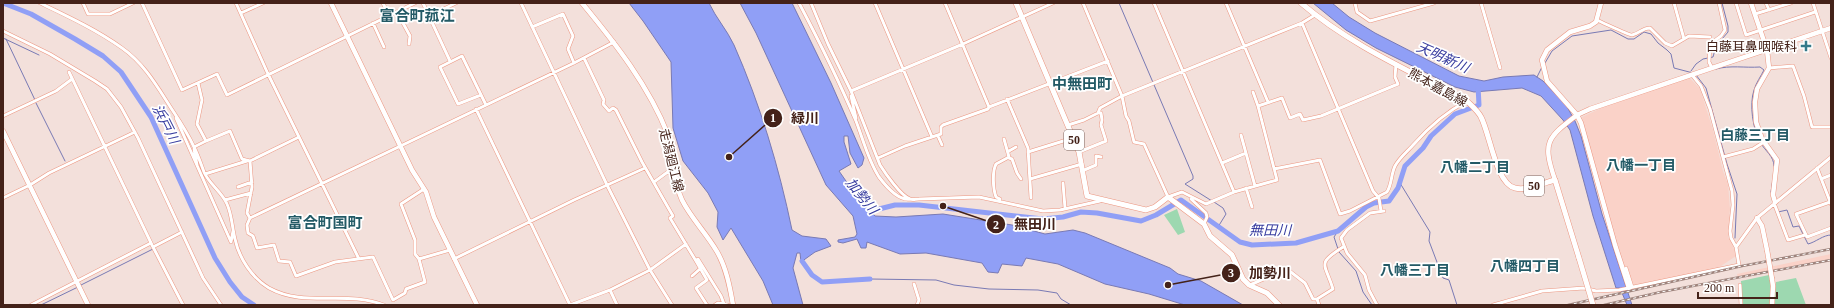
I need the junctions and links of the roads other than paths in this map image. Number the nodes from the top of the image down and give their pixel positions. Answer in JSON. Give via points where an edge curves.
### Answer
{"nodes":[{"id":1,"x":40,"y":3,"type":"edge"},
{"id":2,"x":83,"y":3,"type":"edge"},
{"id":3,"x":133,"y":3,"type":"edge"},
{"id":4,"x":142,"y":3,"type":"edge"},
{"id":5,"x":236,"y":3,"type":"edge"},
{"id":6,"x":263,"y":3,"type":"edge"},
{"id":7,"x":331,"y":3,"type":"edge"},
{"id":8,"x":383,"y":3,"type":"edge"},
{"id":9,"x":415,"y":3,"type":"edge"},
{"id":10,"x":423,"y":3,"type":"edge"},
{"id":11,"x":456,"y":3,"type":"edge"},
{"id":12,"x":521,"y":3,"type":"edge"},
{"id":13,"x":582,"y":3,"type":"edge"},
{"id":14,"x":799,"y":3,"type":"edge"},
{"id":15,"x":812,"y":3,"type":"edge"},
{"id":16,"x":875,"y":3,"type":"edge"},
{"id":17,"x":946,"y":3,"type":"edge"},
{"id":18,"x":1016,"y":3,"type":"edge"},
{"id":19,"x":1053,"y":3,"type":"edge"},
{"id":20,"x":1083,"y":3,"type":"edge"},
{"id":21,"x":1154,"y":3,"type":"edge"},
{"id":22,"x":1226,"y":3,"type":"edge"},
{"id":23,"x":1300,"y":3,"type":"edge"},
{"id":24,"x":1355,"y":3,"type":"edge"},
{"id":25,"x":1434,"y":3,"type":"edge"},
{"id":26,"x":1481,"y":3,"type":"edge"},
{"id":27,"x":1601,"y":3,"type":"edge"},
{"id":28,"x":1674,"y":3,"type":"edge"},
{"id":29,"x":1719,"y":3,"type":"edge"},
{"id":30,"x":1736,"y":3,"type":"edge"},
{"id":31,"x":1751,"y":3,"type":"edge"},
{"id":32,"x":1766,"y":3,"type":"edge"},
{"id":33,"x":1791,"y":3,"type":"edge"},
{"id":34,"x":1813,"y":3,"type":"edge"},
{"id":35,"x":1781,"y":5,"type":"edge"},
{"id":36,"x":1769,"y":10,"type":"junction"},
{"id":37,"x":397,"y":12,"type":"junction"},
{"id":38,"x":1815,"y":12,"type":"junction"},
{"id":39,"x":241,"y":14,"type":"junction"},
{"id":40,"x":1755,"y":14,"type":"junction"},
{"id":41,"x":1315,"y":15,"type":"junction"},
{"id":42,"x":389,"y":16,"type":"junction"},
{"id":43,"x":429,"y":16,"type":"junction"},
{"id":44,"x":1022,"y":17,"type":"junction"},
{"id":45,"x":1597,"y":20,"type":"junction"},
{"id":46,"x":1302,"y":22,"type":"junction"},
{"id":47,"x":373,"y":23,"type":"junction"},
{"id":48,"x":532,"y":27,"type":"junction"},
{"id":49,"x":1831,"y":28,"type":"edge"},
{"id":50,"x":1760,"y":30,"type":"junction"},
{"id":51,"x":3,"y":31,"type":"edge"},
{"id":52,"x":1821,"y":32,"type":"junction"},
{"id":53,"x":347,"y":36,"type":"junction"},
{"id":54,"x":1710,"y":37,"type":"dead end"},
{"id":55,"x":1684,"y":39,"type":"junction"},
{"id":56,"x":614,"y":42,"type":"junction"},
{"id":57,"x":409,"y":44,"type":"dead end"},
{"id":58,"x":963,"y":44,"type":"junction"},
{"id":59,"x":1831,"y":45,"type":"edge"},
{"id":60,"x":384,"y":47,"type":"dead end"},
{"id":61,"x":1244,"y":47,"type":"junction"},
{"id":62,"x":1826,"y":47,"type":"junction"},
{"id":63,"x":1767,"y":50,"type":"junction"},
{"id":64,"x":584,"y":58,"type":"junction"},
{"id":65,"x":1831,"y":58,"type":"edge"},
{"id":66,"x":450,"y":61,"type":"junction"},
{"id":67,"x":1108,"y":61,"type":"junction"},
{"id":68,"x":574,"y":63,"type":"junction"},
{"id":69,"x":1396,"y":64,"type":"junction"},
{"id":70,"x":1500,"y":68,"type":"dead end"},
{"id":71,"x":1712,"y":68,"type":"junction"},
{"id":72,"x":1769,"y":68,"type":"junction"},
{"id":73,"x":903,"y":69,"type":"junction"},
{"id":74,"x":69,"y":72,"type":"dead end"},
{"id":75,"x":554,"y":72,"type":"junction"},
{"id":76,"x":1183,"y":72,"type":"junction"},
{"id":77,"x":268,"y":74,"type":"junction"},
{"id":78,"x":1692,"y":75,"type":"junction"},
{"id":79,"x":72,"y":79,"type":"junction"},
{"id":80,"x":198,"y":83,"type":"junction"},
{"id":81,"x":1050,"y":83,"type":"junction"},
{"id":82,"x":851,"y":92,"type":"junction"},
{"id":83,"x":1253,"y":92,"type":"dead end"},
{"id":84,"x":481,"y":95,"type":"junction"},
{"id":85,"x":1122,"y":96,"type":"junction"},
{"id":86,"x":1006,"y":99,"type":"junction"},
{"id":87,"x":1467,"y":101,"type":"junction"},
{"id":88,"x":1268,"y":102,"type":"junction"},
{"id":89,"x":486,"y":105,"type":"junction"},
{"id":90,"x":1258,"y":106,"type":"junction"},
{"id":91,"x":989,"y":107,"type":"junction"},
{"id":92,"x":1339,"y":109,"type":"junction"},
{"id":93,"x":476,"y":110,"type":"junction"},
{"id":94,"x":174,"y":112,"type":"junction"},
{"id":95,"x":1098,"y":113,"type":"junction"},
{"id":96,"x":3,"y":116,"type":"edge"},
{"id":97,"x":1576,"y":116,"type":"junction"},
{"id":98,"x":855,"y":120,"type":"junction"},
{"id":99,"x":1067,"y":125,"type":"junction"},
{"id":100,"x":1831,"y":127,"type":"edge"},
{"id":101,"x":3,"y":131,"type":"edge"},
{"id":102,"x":135,"y":132,"type":"junction"},
{"id":103,"x":1241,"y":135,"type":"dead end"},
{"id":104,"x":938,"y":136,"type":"junction"},
{"id":105,"x":299,"y":137,"type":"junction"},
{"id":106,"x":932,"y":137,"type":"junction"},
{"id":107,"x":1073,"y":138,"type":"junction"},
{"id":108,"x":1004,"y":139,"type":"dead end"},
{"id":109,"x":206,"y":141,"type":"junction"},
{"id":110,"x":1764,"y":142,"type":"junction"},
{"id":111,"x":942,"y":145,"type":"dead end"},
{"id":112,"x":104,"y":146,"type":"junction"},
{"id":113,"x":194,"y":146,"type":"junction"},
{"id":114,"x":400,"y":146,"type":"junction"},
{"id":115,"x":1016,"y":147,"type":"dead end"},
{"id":116,"x":1008,"y":151,"type":"junction"},
{"id":117,"x":1028,"y":152,"type":"junction"},
{"id":118,"x":1079,"y":152,"type":"junction"},
{"id":119,"x":1246,"y":153,"type":"junction"},
{"id":120,"x":1101,"y":157,"type":"dead end"},
{"id":121,"x":1723,"y":157,"type":"junction"},
{"id":122,"x":1831,"y":157,"type":"edge"},
{"id":123,"x":878,"y":158,"type":"junction"},
{"id":124,"x":1009,"y":158,"type":"junction"},
{"id":125,"x":249,"y":161,"type":"junction"},
{"id":126,"x":1222,"y":163,"type":"junction"},
{"id":127,"x":1082,"y":164,"type":"junction"},
{"id":128,"x":197,"y":166,"type":"junction"},
{"id":129,"x":645,"y":168,"type":"junction"},
{"id":130,"x":1817,"y":168,"type":"junction"},
{"id":131,"x":1274,"y":170,"type":"junction"},
{"id":132,"x":1082,"y":171,"type":"junction"},
{"id":133,"x":205,"y":174,"type":"junction"},
{"id":134,"x":1831,"y":175,"type":"edge"},
{"id":135,"x":1021,"y":179,"type":"dead end"},
{"id":136,"x":1030,"y":179,"type":"junction"},
{"id":137,"x":1822,"y":179,"type":"junction"},
{"id":138,"x":1555,"y":180,"type":"junction"},
{"id":139,"x":252,"y":182,"type":"junction"},
{"id":140,"x":654,"y":182,"type":"junction"},
{"id":141,"x":322,"y":183,"type":"junction"},
{"id":142,"x":1062,"y":183,"type":"dead end"},
{"id":143,"x":30,"y":185,"type":"junction"},
{"id":144,"x":607,"y":185,"type":"junction"},
{"id":145,"x":1255,"y":186,"type":"junction"},
{"id":146,"x":238,"y":187,"type":"dead end"},
{"id":147,"x":677,"y":187,"type":"junction"},
{"id":148,"x":1246,"y":188,"type":"junction"},
{"id":149,"x":424,"y":190,"type":"junction"},
{"id":150,"x":1831,"y":190,"type":"edge"},
{"id":151,"x":1234,"y":192,"type":"junction"},
{"id":152,"x":1826,"y":192,"type":"junction"},
{"id":153,"x":251,"y":193,"type":"junction"},
{"id":154,"x":1185,"y":194,"type":"junction"},
{"id":155,"x":3,"y":198,"type":"edge"},
{"id":156,"x":1031,"y":198,"type":"dead end"},
{"id":157,"x":1170,"y":198,"type":"junction"},
{"id":158,"x":910,"y":199,"type":"junction"},
{"id":159,"x":1380,"y":199,"type":"junction"},
{"id":160,"x":225,"y":200,"type":"junction"},
{"id":161,"x":1102,"y":200,"type":"junction"},
{"id":162,"x":1775,"y":202,"type":"junction"},
{"id":163,"x":1008,"y":203,"type":"junction"},
{"id":164,"x":1831,"y":203,"type":"edge"},
{"id":165,"x":1252,"y":207,"type":"dead end"},
{"id":166,"x":1065,"y":208,"type":"junction"},
{"id":167,"x":250,"y":218,"type":"junction"},
{"id":168,"x":1757,"y":218,"type":"junction"},
{"id":169,"x":530,"y":221,"type":"junction"},
{"id":170,"x":1204,"y":224,"type":"junction"},
{"id":171,"x":1831,"y":228,"type":"edge"},
{"id":172,"x":233,"y":229,"type":"junction"},
{"id":173,"x":182,"y":232,"type":"junction"},
{"id":174,"x":1805,"y":235,"type":"junction"},
{"id":175,"x":686,"y":244,"type":"junction"},
{"id":176,"x":152,"y":245,"type":"junction"},
{"id":177,"x":1343,"y":247,"type":"junction"},
{"id":178,"x":1736,"y":247,"type":"junction"},
{"id":179,"x":450,"y":250,"type":"junction"},
{"id":180,"x":359,"y":259,"type":"junction"},
{"id":181,"x":419,"y":259,"type":"junction"},
{"id":182,"x":454,"y":259,"type":"junction"},
{"id":183,"x":696,"y":261,"type":"junction"},
{"id":184,"x":701,"y":268,"type":"junction"},
{"id":185,"x":650,"y":270,"type":"junction"},
{"id":186,"x":692,"y":276,"type":"dead end"},
{"id":187,"x":1625,"y":277,"type":"junction"},
{"id":188,"x":914,"y":284,"type":"dead end"},
{"id":189,"x":78,"y":285,"type":"junction"},
{"id":190,"x":1249,"y":285,"type":"junction"},
{"id":191,"x":1740,"y":285,"type":"dead end"},
{"id":192,"x":1630,"y":288,"type":"junction"},
{"id":193,"x":610,"y":290,"type":"junction"},
{"id":194,"x":1317,"y":299,"type":"junction"},
{"id":195,"x":724,"y":304,"type":"junction"},
{"id":196,"x":31,"y":305,"type":"edge"},
{"id":197,"x":88,"y":305,"type":"edge"},
{"id":198,"x":183,"y":305,"type":"edge"},
{"id":199,"x":221,"y":305,"type":"edge"},
{"id":200,"x":384,"y":305,"type":"edge"},
{"id":201,"x":476,"y":305,"type":"edge"},
{"id":202,"x":570,"y":305,"type":"edge"},
{"id":203,"x":617,"y":305,"type":"edge"},
{"id":204,"x":672,"y":305,"type":"edge"},
{"id":205,"x":707,"y":305,"type":"edge"},
{"id":206,"x":715,"y":305,"type":"edge"},
{"id":207,"x":728,"y":305,"type":"edge"},
{"id":208,"x":733,"y":305,"type":"edge"},
{"id":209,"x":917,"y":305,"type":"edge"},
{"id":210,"x":1279,"y":305,"type":"edge"},
{"id":211,"x":1319,"y":305,"type":"edge"},
{"id":212,"x":1377,"y":305,"type":"edge"},
{"id":213,"x":1493,"y":305,"type":"edge"},
{"id":214,"x":1593,"y":305,"type":"edge"},
{"id":215,"x":1741,"y":305,"type":"edge"},
{"id":216,"x":1772,"y":305,"type":"edge"}],
"edges":[{"from":1,"to":94,"type":"street","via":[[99,33],[138,61]]},
{"from":2,"to":3,"type":"street","via":[[88,14],[110,14]]},
{"from":4,"to":80,"type":"street","via":[[182,90]]},
{"from":5,"to":39,"type":"street"},
{"from":6,"to":39,"type":"street"},
{"from":7,"to":53,"type":"street"},
{"from":8,"to":42,"type":"street"},
{"from":9,"to":37,"type":"street"},
{"from":10,"to":43,"type":"street"},
{"from":11,"to":43,"type":"street"},
{"from":12,"to":48,"type":"street"},
{"from":13,"to":56,"type":"street","name":"走潟廻江線"},
{"from":14,"to":98,"type":"street"},
{"from":15,"to":82,"type":"street"},
{"from":16,"to":73,"type":"street"},
{"from":17,"to":58,"type":"street"},
{"from":18,"to":44,"type":"main road","number":"50"},
{"from":19,"to":44,"type":"street"},
{"from":20,"to":67,"type":"street"},
{"from":21,"to":76,"type":"street"},
{"from":22,"to":61,"type":"street"},
{"from":23,"to":41,"type":"main road","name":"熊本嘉島線","number":"50"},
{"from":24,"to":25,"type":"street","via":[[1357,12],[1370,21]]},
{"from":26,"to":70,"type":"street"},
{"from":27,"to":45,"type":"street"},
{"from":28,"to":55,"type":"street"},
{"from":29,"to":71,"type":"street","via":[[1724,30],[1721,36],[1710,44],[1708,62]]},
{"from":30,"to":50,"type":"street","via":[[1746,35]]},
{"from":31,"to":40,"type":"street"},
{"from":32,"to":36,"type":"street"},
{"from":33,"to":35,"type":"street"},
{"from":34,"to":38,"type":"street"},
{"from":35,"to":36,"type":"street"},
{"from":36,"to":40,"type":"street"},
{"from":37,"to":42,"type":"street"},
{"from":37,"to":57,"type":"street","via":[[410,36]]},
{"from":38,"to":50,"type":"street"},
{"from":38,"to":52,"type":"street"},
{"from":39,"to":77,"type":"street"},
{"from":40,"to":50,"type":"street"},
{"from":41,"to":46,"type":"street"},
{"from":41,"to":69,"type":"main road","name":"熊本嘉島線","number":"50","via":[[1348,38]]},
{"from":42,"to":47,"type":"street"},
{"from":43,"to":66,"type":"street"},
{"from":44,"to":58,"type":"street"},
{"from":44,"to":81,"type":"main road","number":"50"},
{"from":45,"to":55,"type":"street","via":[[1629,35],[1650,28],[1665,43],[1672,46]]},
{"from":45,"to":97,"type":"street","via":[[1590,26],[1570,32],[1543,55],[1542,64],[1546,78]]},
{"from":46,"to":61,"type":"street"},
{"from":46,"to":92,"type":"street"},
{"from":47,"to":53,"type":"street"},
{"from":47,"to":60,"type":"street"},
{"from":48,"to":68,"type":"street","via":[[563,14],[573,36],[568,49]]},
{"from":48,"to":75,"type":"street"},
{"from":49,"to":52,"type":"street"},
{"from":50,"to":63,"type":"street"},
{"from":51,"to":102,"type":"street","via":[[50,54],[107,89]]},
{"from":52,"to":62,"type":"street"},
{"from":52,"to":63,"type":"street"},
{"from":53,"to":77,"type":"street"},
{"from":53,"to":114,"type":"street"},
{"from":54,"to":55,"type":"street","via":[[1689,36]]},
{"from":56,"to":64,"type":"street"},
{"from":56,"to":147,"type":"street","name":"走潟廻江線","via":[[663,123],[672,148]]},
{"from":58,"to":73,"type":"street"},
{"from":58,"to":91,"type":"street"},
{"from":59,"to":62,"type":"street"},
{"from":61,"to":76,"type":"street"},
{"from":61,"to":88,"type":"street"},
{"from":62,"to":65,"type":"street"},
{"from":63,"to":71,"type":"street"},
{"from":63,"to":72,"type":"street"},
{"from":64,"to":68,"type":"street"},
{"from":64,"to":129,"type":"street","via":[[604,100],[603,104],[609,111],[613,108],[616,110]]},
{"from":66,"to":84,"type":"street","via":[[462,56]]},
{"from":66,"to":84,"type":"street","via":[[440,68],[456,102],[462,104]]},
{"from":67,"to":81,"type":"street"},
{"from":67,"to":85,"type":"street"},
{"from":68,"to":75,"type":"street"},
{"from":69,"to":87,"type":"main road","name":"熊本嘉島線","number":"50"},
{"from":69,"to":92,"type":"street","via":[[1395,77],[1398,84]]},
{"from":71,"to":78,"type":"street"},
{"from":72,"to":100,"type":"street","via":[[1793,66],[1812,127]]},
{"from":72,"to":110,"type":"street","via":[[1757,89],[1755,102],[1758,131]]},
{"from":73,"to":82,"type":"street"},
{"from":73,"to":106,"type":"street"},
{"from":74,"to":79,"type":"street"},
{"from":75,"to":89,"type":"street"},
{"from":75,"to":144,"type":"street"},
{"from":76,"to":85,"type":"street"},
{"from":76,"to":126,"type":"street"},
{"from":77,"to":80,"type":"street","via":[[227,95],[217,74]]},
{"from":77,"to":105,"type":"street"},
{"from":78,"to":97,"type":"street"},
{"from":78,"to":121,"type":"street","via":[[1701,86]]},
{"from":79,"to":96,"type":"street","via":[[56,91]]},
{"from":79,"to":112,"type":"street"},
{"from":80,"to":109,"type":"street","via":[[202,100],[197,124]]},
{"from":81,"to":86,"type":"street"},
{"from":81,"to":99,"type":"main road","number":"50"},
{"from":82,"to":98,"type":"street"},
{"from":82,"to":123,"type":"street"},
{"from":83,"to":90,"type":"street"},
{"from":84,"to":89,"type":"street"},
{"from":85,"to":95,"type":"street","via":[[1100,108]]},
{"from":85,"to":157,"type":"street","via":[[1134,142],[1144,144]]},
{"from":86,"to":91,"type":"street"},
{"from":86,"to":117,"type":"street","via":[[1026,141]]},
{"from":87,"to":138,"type":"main road","name":"熊本嘉島線","number":"50","via":[[1479,114],[1507,184],[1520,189]]},
{"from":87,"to":159,"type":"street","via":[[1441,118],[1399,160],[1390,187]]},
{"from":88,"to":90,"type":"street"},
{"from":88,"to":92,"type":"street","via":[[1282,98],[1290,118],[1300,114],[1303,120]]},
{"from":89,"to":93,"type":"street"},
{"from":90,"to":131,"type":"street"},
{"from":91,"to":104,"type":"street","via":[[943,125]]},
{"from":92,"to":159,"type":"street","via":[[1373,191]]},
{"from":93,"to":114,"type":"street"},
{"from":93,"to":169,"type":"street"},
{"from":94,"to":113,"type":"street"},
{"from":94,"to":128,"type":"street"},
{"from":95,"to":99,"type":"street"},
{"from":95,"to":118,"type":"street","via":[[1106,141]]},
{"from":97,"to":138,"type":"street","via":[[1555,132],[1548,146],[1549,162]]},
{"from":97,"to":187,"type":"street","via":[[1581,123]]},
{"from":98,"to":158,"type":"street","via":[[878,175],[898,195]]},
{"from":99,"to":107,"type":"main road","number":"50"},
{"from":101,"to":143,"type":"street"},
{"from":102,"to":112,"type":"street"},
{"from":102,"to":173,"type":"street"},
{"from":103,"to":119,"type":"street"},
{"from":104,"to":106,"type":"street"},
{"from":104,"to":111,"type":"street"},
{"from":105,"to":125,"type":"street"},
{"from":105,"to":141,"type":"street"},
{"from":106,"to":123,"type":"street"},
{"from":107,"to":117,"type":"street"},
{"from":107,"to":118,"type":"main road","number":"50"},
{"from":108,"to":116,"type":"street"},
{"from":109,"to":113,"type":"street"},
{"from":109,"to":125,"type":"street","via":[[230,131],[242,159]]},
{"from":110,"to":121,"type":"street","via":[[1753,149]]},
{"from":110,"to":162,"type":"street","via":[[1777,160],[1773,195]]},
{"from":112,"to":143,"type":"street"},
{"from":112,"to":176,"type":"street"},
{"from":113,"to":128,"type":"street"},
{"from":113,"to":133,"type":"street"},
{"from":114,"to":141,"type":"street"},
{"from":114,"to":149,"type":"street"},
{"from":115,"to":116,"type":"street"},
{"from":116,"to":124,"type":"street"},
{"from":117,"to":136,"type":"street"},
{"from":118,"to":127,"type":"main road","number":"50"},
{"from":119,"to":126,"type":"street"},
{"from":119,"to":145,"type":"street"},
{"from":120,"to":132,"type":"street","via":[[1096,156],[1096,165]]},
{"from":121,"to":178,"type":"street","via":[[1732,191],[1730,231]]},
{"from":122,"to":130,"type":"street"},
{"from":123,"to":158,"type":"street","via":[[887,176]]},
{"from":124,"to":135,"type":"street","via":[[1012,159],[1016,173]]},
{"from":124,"to":163,"type":"street","via":[[996,164],[994,171],[994,193],[996,197]]},
{"from":125,"to":133,"type":"street"},
{"from":125,"to":139,"type":"street"},
{"from":126,"to":151,"type":"street"},
{"from":127,"to":132,"type":"main road","number":"50"},
{"from":127,"to":136,"type":"street"},
{"from":128,"to":172,"type":"street","via":[[231,242]]},
{"from":129,"to":140,"type":"street"},
{"from":129,"to":144,"type":"street"},
{"from":130,"to":137,"type":"street"},
{"from":130,"to":162,"type":"street"},
{"from":131,"to":145,"type":"street","via":[[1277,180]]},
{"from":131,"to":159,"type":"street","via":[[1320,160],[1340,214]]},
{"from":132,"to":161,"type":"main road","number":"50","via":[[1087,196]]},
{"from":133,"to":160,"type":"street"},
{"from":134,"to":137,"type":"street"},
{"from":136,"to":156,"type":"street"},
{"from":137,"to":152,"type":"street"},
{"from":138,"to":214,"type":"main road","number":"50","bridge":true},
{"from":139,"to":146,"type":"street"},
{"from":139,"to":153,"type":"street"},
{"from":140,"to":147,"type":"street","via":[[669,171]]},
{"from":140,"to":175,"type":"street","via":[[673,216],[670,218]]},
{"from":141,"to":167,"type":"street"},
{"from":141,"to":180,"type":"street"},
{"from":142,"to":166,"type":"street"},
{"from":143,"to":155,"type":"street"},
{"from":143,"to":189,"type":"street"},
{"from":144,"to":169,"type":"street"},
{"from":144,"to":185,"type":"street"},
{"from":145,"to":148,"type":"street"},
{"from":147,"to":208,"type":"street","name":"走潟廻江線","via":[[682,201],[718,254],[729,283]]},
{"from":148,"to":151,"type":"street"},
{"from":148,"to":165,"type":"street"},
{"from":149,"to":179,"type":"street"},
{"from":149,"to":181,"type":"street","via":[[401,204],[414,240],[415,254]]},
{"from":150,"to":152,"type":"street"},
{"from":151,"to":154,"type":"street","via":[[1206,204]]},
{"from":152,"to":164,"type":"street"},
{"from":153,"to":160,"type":"street"},
{"from":153,"to":167,"type":"street","via":[[247,213]]},
{"from":154,"to":157,"type":"street","via":[[1180,192]]},
{"from":154,"to":170,"type":"street","via":[[1206,213]]},
{"from":157,"to":161,"type":"main road","number":"50","via":[[1146,210]]},
{"from":157,"to":170,"type":"main road"},
{"from":158,"to":163,"type":"street","via":[[979,197]]},
{"from":159,"to":177,"type":"street","via":[[1382,211],[1370,212],[1347,230],[1341,238]]},
{"from":160,"to":172,"type":"street"},
{"from":161,"to":166,"type":"street"},
{"from":162,"to":168,"type":"street"},
{"from":162,"to":174,"type":"street","via":[[1788,240]]},
{"from":163,"to":166,"type":"street","via":[[1043,211]]},
{"from":164,"to":174,"type":"street","via":[[1796,214]]},
{"from":167,"to":180,"type":"street","via":[[247,225],[248,233],[253,236],[257,248],[274,245],[280,261],[290,262],[296,276],[335,262]]},
{"from":168,"to":178,"type":"street"},
{"from":168,"to":216,"type":"street","bridge":true,"via":[[1762,226],[1774,286]]},
{"from":169,"to":182,"type":"street"},
{"from":169,"to":202,"type":"street"},
{"from":170,"to":190,"type":"main road","via":[[1210,236],[1232,255],[1243,279]]},
{"from":171,"to":174,"type":"street","via":[[1807,237]]},
{"from":172,"to":200,"type":"street","via":[[235,241],[247,266],[253,275],[268,287],[301,298],[360,298]]},
{"from":173,"to":176,"type":"street"},
{"from":173,"to":199,"type":"street","via":[[204,278]]},
{"from":175,"to":183,"type":"street"},
{"from":175,"to":185,"type":"street"},
{"from":176,"to":189,"type":"street"},
{"from":176,"to":198,"type":"street"},
{"from":177,"to":194,"type":"street","via":[[1329,255],[1326,261],[1325,271],[1333,289]]},
{"from":177,"to":212,"type":"street","via":[[1365,275]]},
{"from":178,"to":192,"type":"street","via":[[1739,265]]},
{"from":179,"to":181,"type":"street"},
{"from":179,"to":182,"type":"street"},
{"from":180,"to":181,"type":"street","via":[[372,257],[392,300],[405,293],[406,289],[425,282]]},
{"from":182,"to":201,"type":"street"},
{"from":183,"to":184,"type":"street"},
{"from":183,"to":195,"type":"street","via":[[698,258],[722,296]]},
{"from":184,"to":186,"type":"street"},
{"from":184,"to":205,"type":"street","via":[[707,280],[696,288]]},
{"from":185,"to":193,"type":"street"},
{"from":185,"to":204,"type":"street"},
{"from":187,"to":192,"type":"street"},
{"from":187,"to":192,"type":"street","via":[[1626,268]]},
{"from":188,"to":209,"type":"street","via":[[919,300]]},
{"from":189,"to":196,"type":"street"},
{"from":189,"to":197,"type":"street"},
{"from":190,"to":194,"type":"street","via":[[1287,269],[1304,284],[1313,299]]},
{"from":190,"to":210,"type":"main road","via":[[1267,292]]},
{"from":191,"to":215,"type":"street"},
{"from":192,"to":213,"type":"street","via":[[1596,291],[1584,288],[1554,289]]},
{"from":193,"to":202,"type":"street"},
{"from":193,"to":203,"type":"street"},
{"from":194,"to":211,"type":"street"},
{"from":195,"to":206,"type":"street"},
{"from":195,"to":207,"type":"street"}]}
